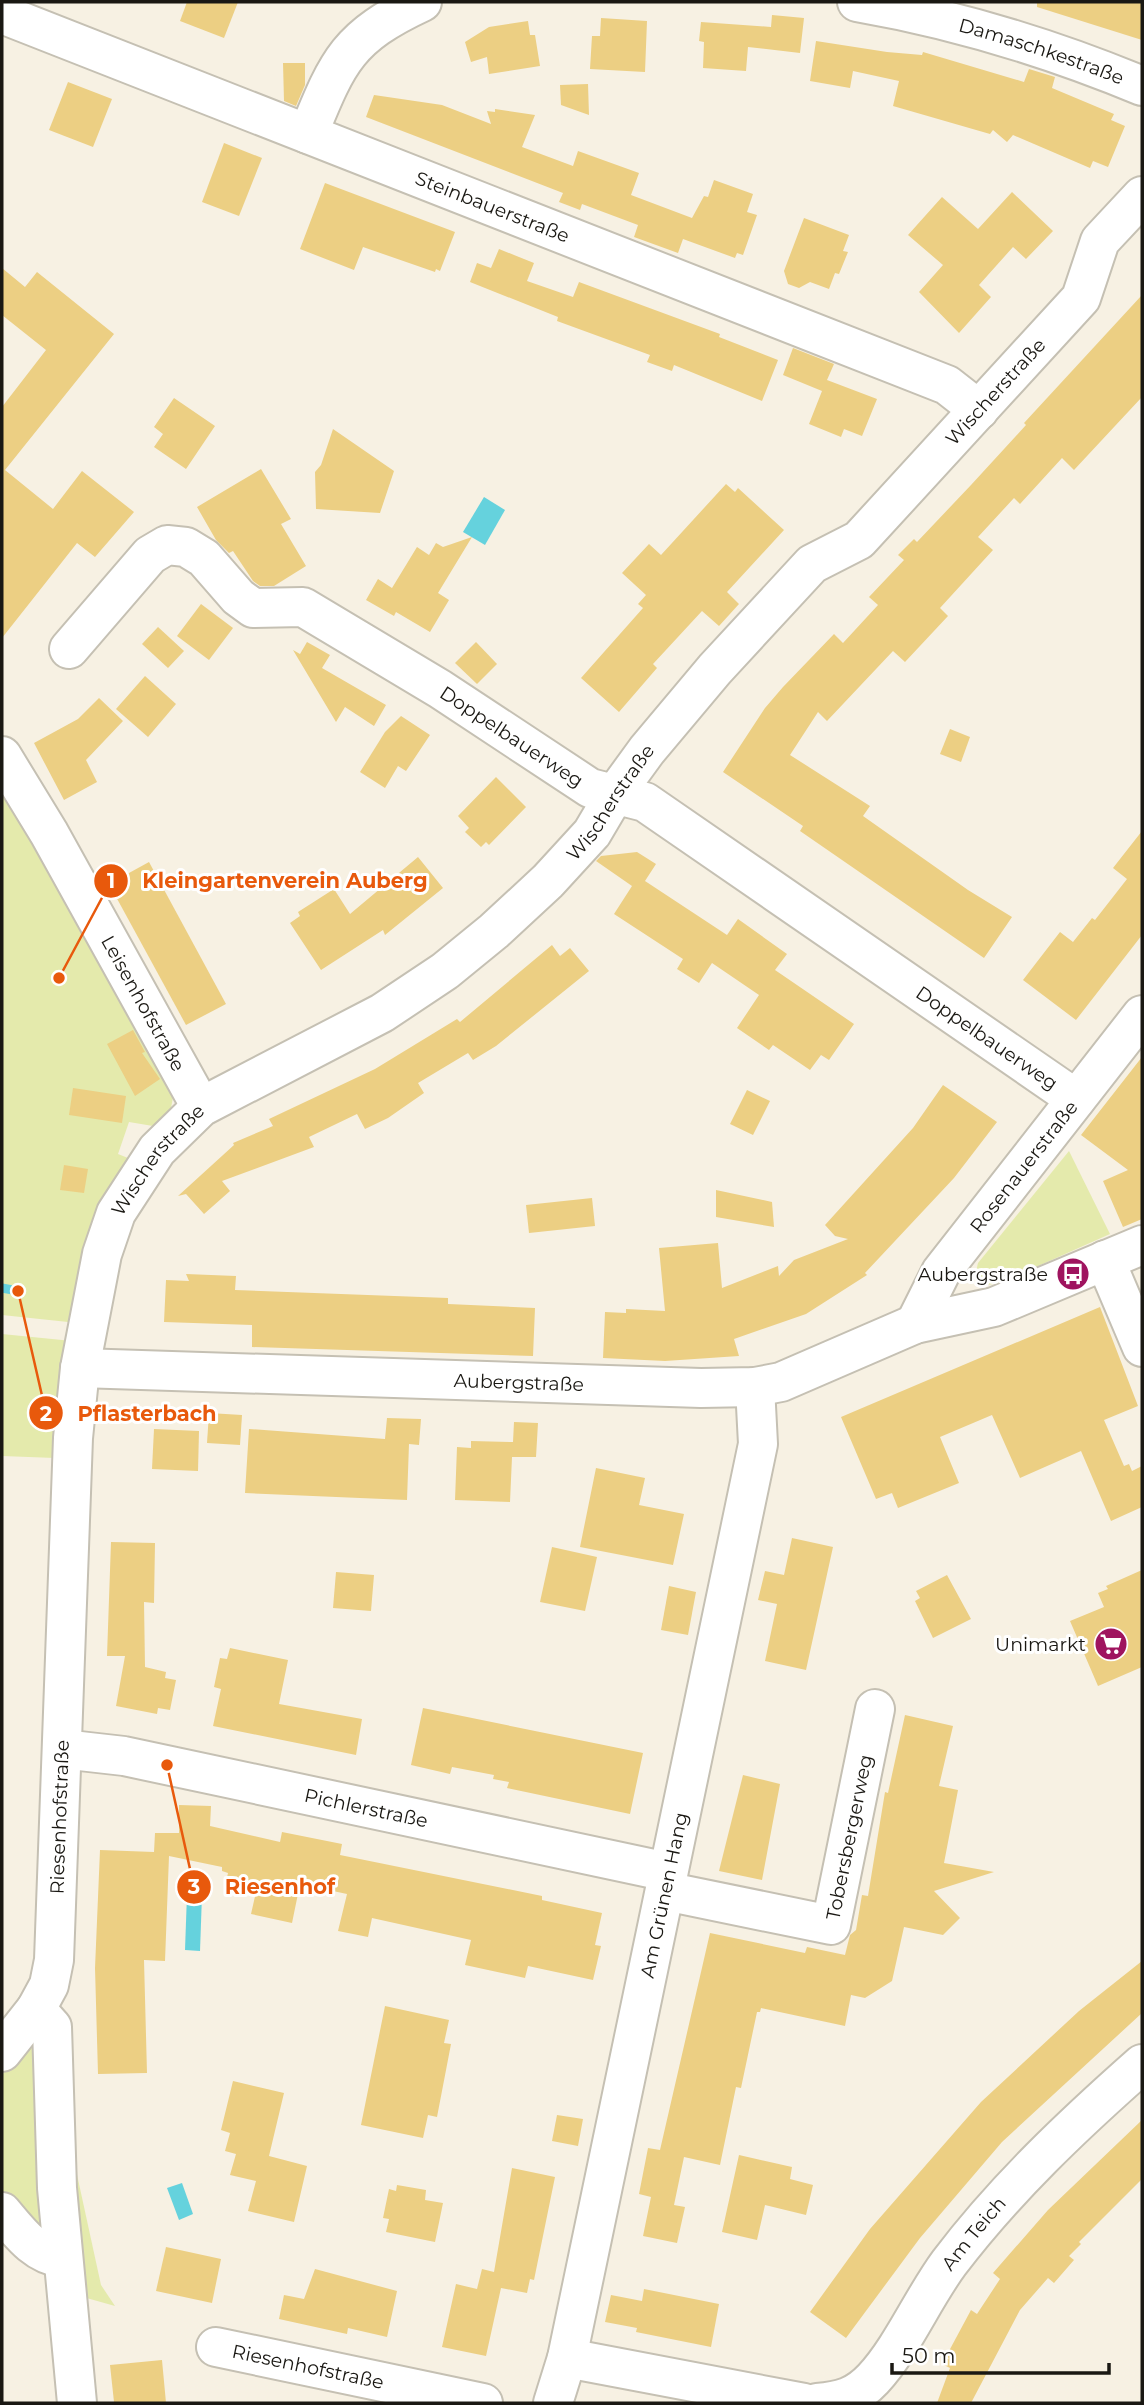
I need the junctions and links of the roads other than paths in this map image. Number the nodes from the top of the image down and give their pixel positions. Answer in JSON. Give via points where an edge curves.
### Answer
{"nodes":[{"id":1,"x":422,"y":2,"type":"edge"},
{"id":2,"x":857,"y":2,"type":"edge"},
{"id":3,"x":2,"y":13,"type":"edge"},
{"id":4,"x":1142,"y":86,"type":"edge"},
{"id":5,"x":308,"y":134,"type":"junction"},
{"id":6,"x":1142,"y":196,"type":"edge"},
{"id":7,"x":979,"y":410,"type":"junction"},
{"id":8,"x":69,"y":649,"type":"dead end"},
{"id":9,"x":2,"y":756,"type":"edge"},
{"id":10,"x":615,"y":794,"type":"junction"},
{"id":11,"x":1142,"y":1015,"type":"edge"},
{"id":12,"x":1076,"y":1099,"type":"junction"},
{"id":13,"x":201,"y":1107,"type":"junction"},
{"id":14,"x":1142,"y":1245,"type":"edge"},
{"id":15,"x":1105,"y":1260,"type":"junction"},
{"id":16,"x":915,"y":1324,"type":"junction"},
{"id":17,"x":1142,"y":1347,"type":"edge"},
{"id":18,"x":80,"y":1368,"type":"junction"},
{"id":19,"x":755,"y":1387,"type":"junction"},
{"id":20,"x":875,"y":1709,"type":"dead end"},
{"id":21,"x":62,"y":1749,"type":"junction"},
{"id":22,"x":666,"y":1881,"type":"junction"},
{"id":23,"x":36,"y":2009,"type":"junction"},
{"id":24,"x":2,"y":2052,"type":"edge"},
{"id":25,"x":1142,"y":2064,"type":"edge"},
{"id":26,"x":2,"y":2212,"type":"edge"},
{"id":27,"x":62,"y":2259,"type":"junction"},
{"id":28,"x":216,"y":2347,"type":"dead end"},
{"id":29,"x":567,"y":2358,"type":"junction"},
{"id":30,"x":857,"y":2399,"type":"edge"},
{"id":31,"x":77,"y":2403,"type":"edge"},
{"id":32,"x":483,"y":2403,"type":"edge"},
{"id":33,"x":553,"y":2403,"type":"edge"},
{"id":34,"x":804,"y":2403,"type":"edge"},
{"id":35,"x":817,"y":2403,"type":"edge"}],
"edges":[{"from":1,"to":5,"type":"street","via":[[376,27],[343,56]]},
{"from":2,"to":4,"type":"street","name":"Damaschkestraße","via":[[921,13],[1011,38]]},
{"from":3,"to":5,"type":"street","name":"Steinbauerstraße"},
{"from":5,"to":7,"type":"street","name":"Steinbauerstraße","via":[[947,385]]},
{"from":6,"to":7,"type":"street","name":"Wischerstraße","via":[[1100,241],[1081,298]]},
{"from":7,"to":10,"type":"street","name":"Wischerstraße","via":[[859,540],[812,565],[715,669]]},
{"from":8,"to":10,"type":"street","name":"Doppelbauerweg","via":[[150,555],[167,545],[186,547],[204,558],[253,608],[303,607],[440,689],[590,788]]},
{"from":9,"to":13,"type":"street","name":"Leisenhofstraße"},
{"from":10,"to":12,"type":"street","name":"Doppelbauerweg","via":[[645,802]]},
{"from":10,"to":13,"type":"street","name":"Wischerstraße","via":[[592,833],[548,881],[445,971],[382,1013]]},
{"from":11,"to":12,"type":"street","name":"Rosenauerstraße"},
{"from":12,"to":16,"type":"street","name":"Rosenauerstraße","via":[[941,1272]]},
{"from":13,"to":18,"type":"street","name":"Wischerstraße","via":[[141,1145],[102,1254]]},
{"from":14,"to":15,"type":"street","name":"Aubergstraße"},
{"from":15,"to":16,"type":"street","name":"Aubergstraße","via":[[994,1307]]},
{"from":15,"to":17,"type":"street"},
{"from":16,"to":19,"type":"street","name":"Aubergstraße","via":[[810,1372]]},
{"from":18,"to":19,"type":"street","name":"Aubergstraße"},
{"from":18,"to":21,"type":"street","name":"Riesenhofstraße"},
{"from":19,"to":22,"type":"street","name":"Am Grünen Hang","via":[[758,1444]]},
{"from":20,"to":22,"type":"street","name":"Tobersbergerweg","via":[[831,1925]]},
{"from":21,"to":22,"type":"street","name":"Pichlerstraße","via":[[124,1756]]},
{"from":21,"to":23,"type":"street","name":"Riesenhofstraße","via":[[54,1960],[49,1984]]},
{"from":22,"to":29,"type":"street","name":"Am Grünen Hang"},
{"from":23,"to":24,"type":"street","name":"Riesenhofstraße"},
{"from":23,"to":27,"type":"street","via":[[52,2028]]},
{"from":25,"to":30,"type":"street","name":"Am Teich","via":[[1053,2146],[982,2223],[948,2264]]},
{"from":26,"to":27,"type":"street","via":[[27,2242],[49,2257]]},
{"from":27,"to":31,"type":"street"},
{"from":28,"to":32,"type":"street","name":"Riesenhofstraße"},
{"from":29,"to":33,"type":"street","name":"Am Grünen Hang"},
{"from":29,"to":34,"type":"street"},
{"from":30,"to":35,"type":"street","name":"Am Teich"}]}
